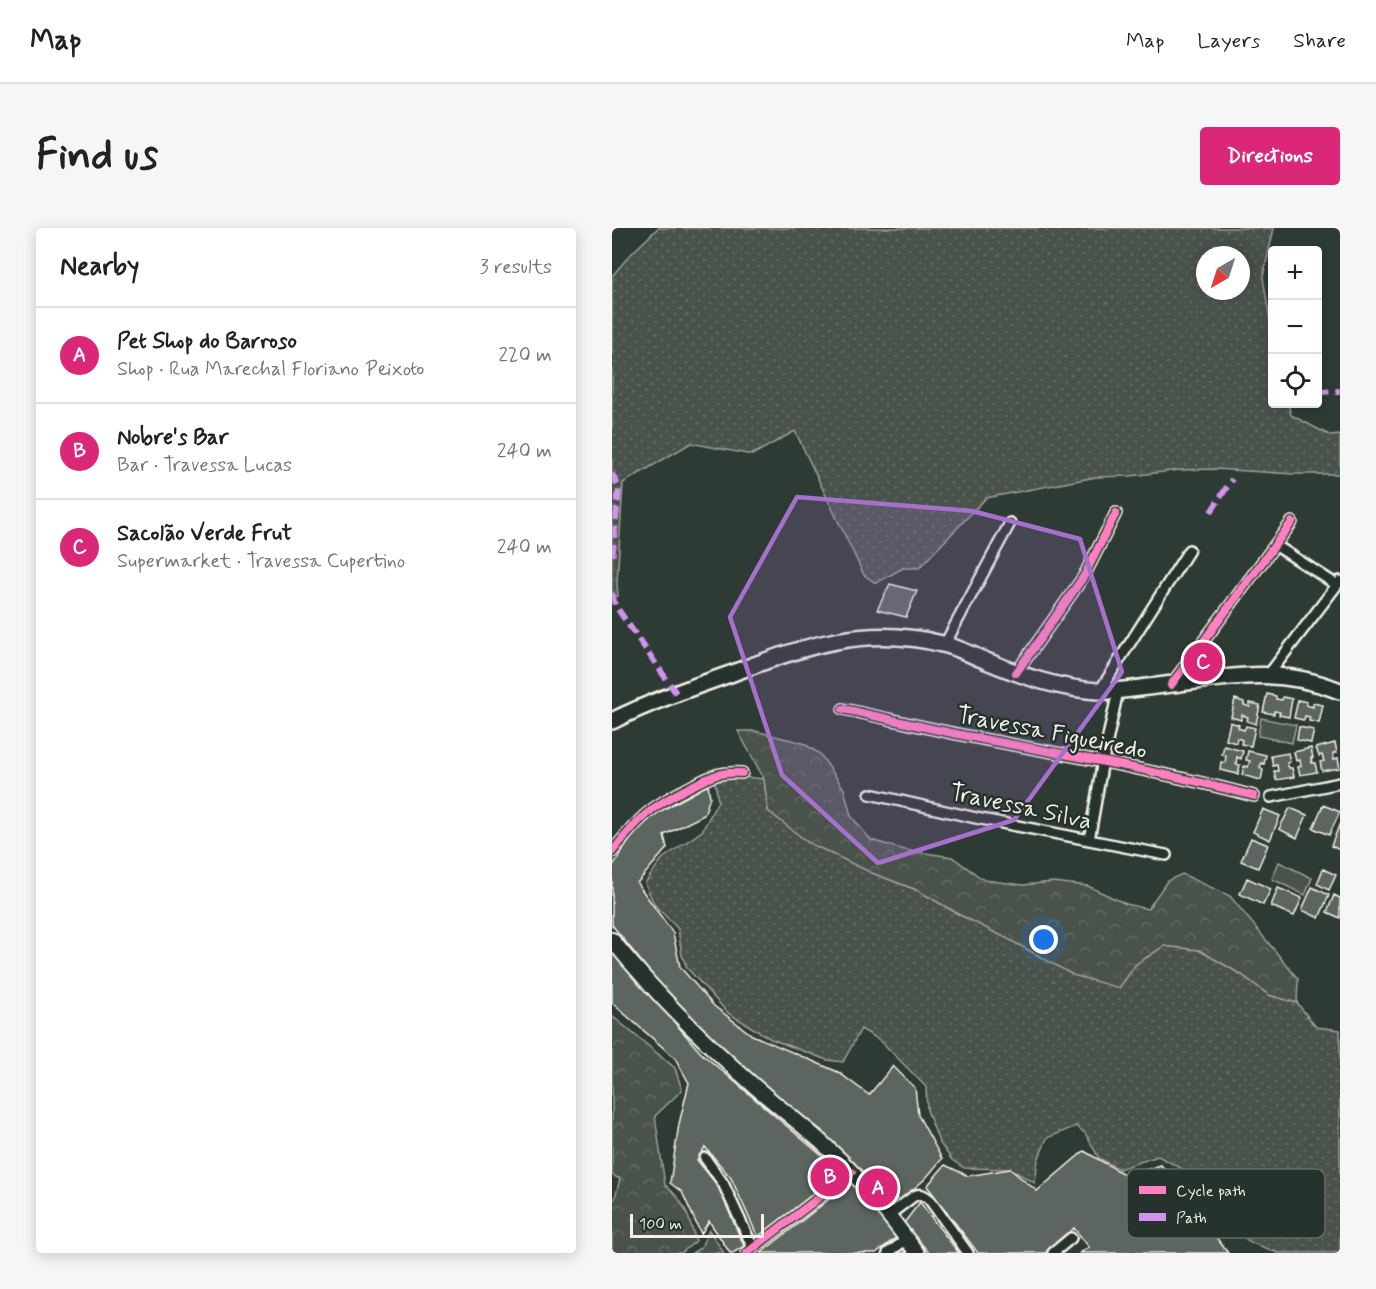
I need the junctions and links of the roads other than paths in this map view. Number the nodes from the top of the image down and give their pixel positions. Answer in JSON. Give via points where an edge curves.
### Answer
{"nodes":[{"id":1,"x":1116,"y":513,"type":"dead end"},
{"id":2,"x":1293,"y":522,"type":"dead end"},
{"id":3,"x":1010,"y":523,"type":"dead end"},
{"id":4,"x":1275,"y":545,"type":"junction"},
{"id":5,"x":1189,"y":550,"type":"dead end"},
{"id":6,"x":1338,"y":583,"type":"edge"},
{"id":7,"x":945,"y":644,"type":"junction"},
{"id":8,"x":1016,"y":673,"type":"junction"},
{"id":9,"x":1269,"y":674,"type":"junction"},
{"id":10,"x":1171,"y":685,"type":"junction"},
{"id":11,"x":1118,"y":691,"type":"junction"},
{"id":12,"x":1340,"y":691,"type":"edge"},
{"id":13,"x":1098,"y":692,"type":"junction"},
{"id":14,"x":843,"y":709,"type":"dead end"},
{"id":15,"x":612,"y":721,"type":"edge"},
{"id":16,"x":1103,"y":760,"type":"junction"},
{"id":17,"x":742,"y":773,"type":"dead end"},
{"id":18,"x":1340,"y":783,"type":"edge"},
{"id":19,"x":870,"y":794,"type":"dead end"},
{"id":20,"x":1254,"y":796,"type":"dead end"},
{"id":21,"x":1271,"y":797,"type":"dead end"},
{"id":22,"x":1089,"y":840,"type":"junction"},
{"id":23,"x":612,"y":852,"type":"edge"},
{"id":24,"x":1166,"y":855,"type":"dead end"},
{"id":25,"x":612,"y":940,"type":"edge"},
{"id":26,"x":705,"y":1158,"type":"dead end"},
{"id":27,"x":852,"y":1172,"type":"junction"},
{"id":28,"x":889,"y":1215,"type":"junction"},
{"id":29,"x":1071,"y":1238,"type":"dead end"},
{"id":30,"x":907,"y":1239,"type":"junction"},
{"id":31,"x":750,"y":1251,"type":"edge"},
{"id":32,"x":888,"y":1253,"type":"edge"},
{"id":33,"x":917,"y":1253,"type":"edge"},
{"id":34,"x":968,"y":1253,"type":"edge"},
{"id":35,"x":1053,"y":1253,"type":"edge"}],
"edges":[{"from":1,"to":8,"type":"street","via":[[1084,576]]},
{"from":2,"to":4,"type":"street"},
{"from":3,"to":7,"type":"street"},
{"from":4,"to":6,"type":"street"},
{"from":4,"to":10,"type":"street"},
{"from":5,"to":13,"type":"street"},
{"from":6,"to":9,"type":"street"},
{"from":7,"to":8,"type":"main road"},
{"from":7,"to":15,"type":"main road","via":[[887,636],[846,638],[802,648],[668,696]]},
{"from":8,"to":13,"type":"main road"},
{"from":9,"to":10,"type":"main road"},
{"from":9,"to":12,"type":"main road"},
{"from":10,"to":11,"type":"main road"},
{"from":11,"to":13,"type":"main road"},
{"from":11,"to":16,"type":"street"},
{"from":14,"to":16,"type":"street","name":"Travessa Figueiredo","via":[[970,737]]},
{"from":16,"to":20,"type":"street","name":"Travessa Figueiredo"},
{"from":16,"to":22,"type":"street"},
{"from":17,"to":23,"type":"street","via":[[715,774],[669,797],[632,826]]},
{"from":18,"to":21,"type":"street"},
{"from":19,"to":22,"type":"street","name":"Travessa Silva"},
{"from":22,"to":24,"type":"street","name":"Travessa Silva"},
{"from":25,"to":27,"type":"main road","via":[[682,1018]]},
{"from":26,"to":31,"type":"street","via":[[723,1183]]},
{"from":27,"to":28,"type":"main road"},
{"from":27,"to":31,"type":"street"},
{"from":28,"to":30,"type":"main road"},
{"from":28,"to":34,"type":"street","via":[[914,1196],[924,1195]]},
{"from":29,"to":35,"type":"street"},
{"from":30,"to":32,"type":"street"},
{"from":30,"to":33,"type":"main road"}]}
